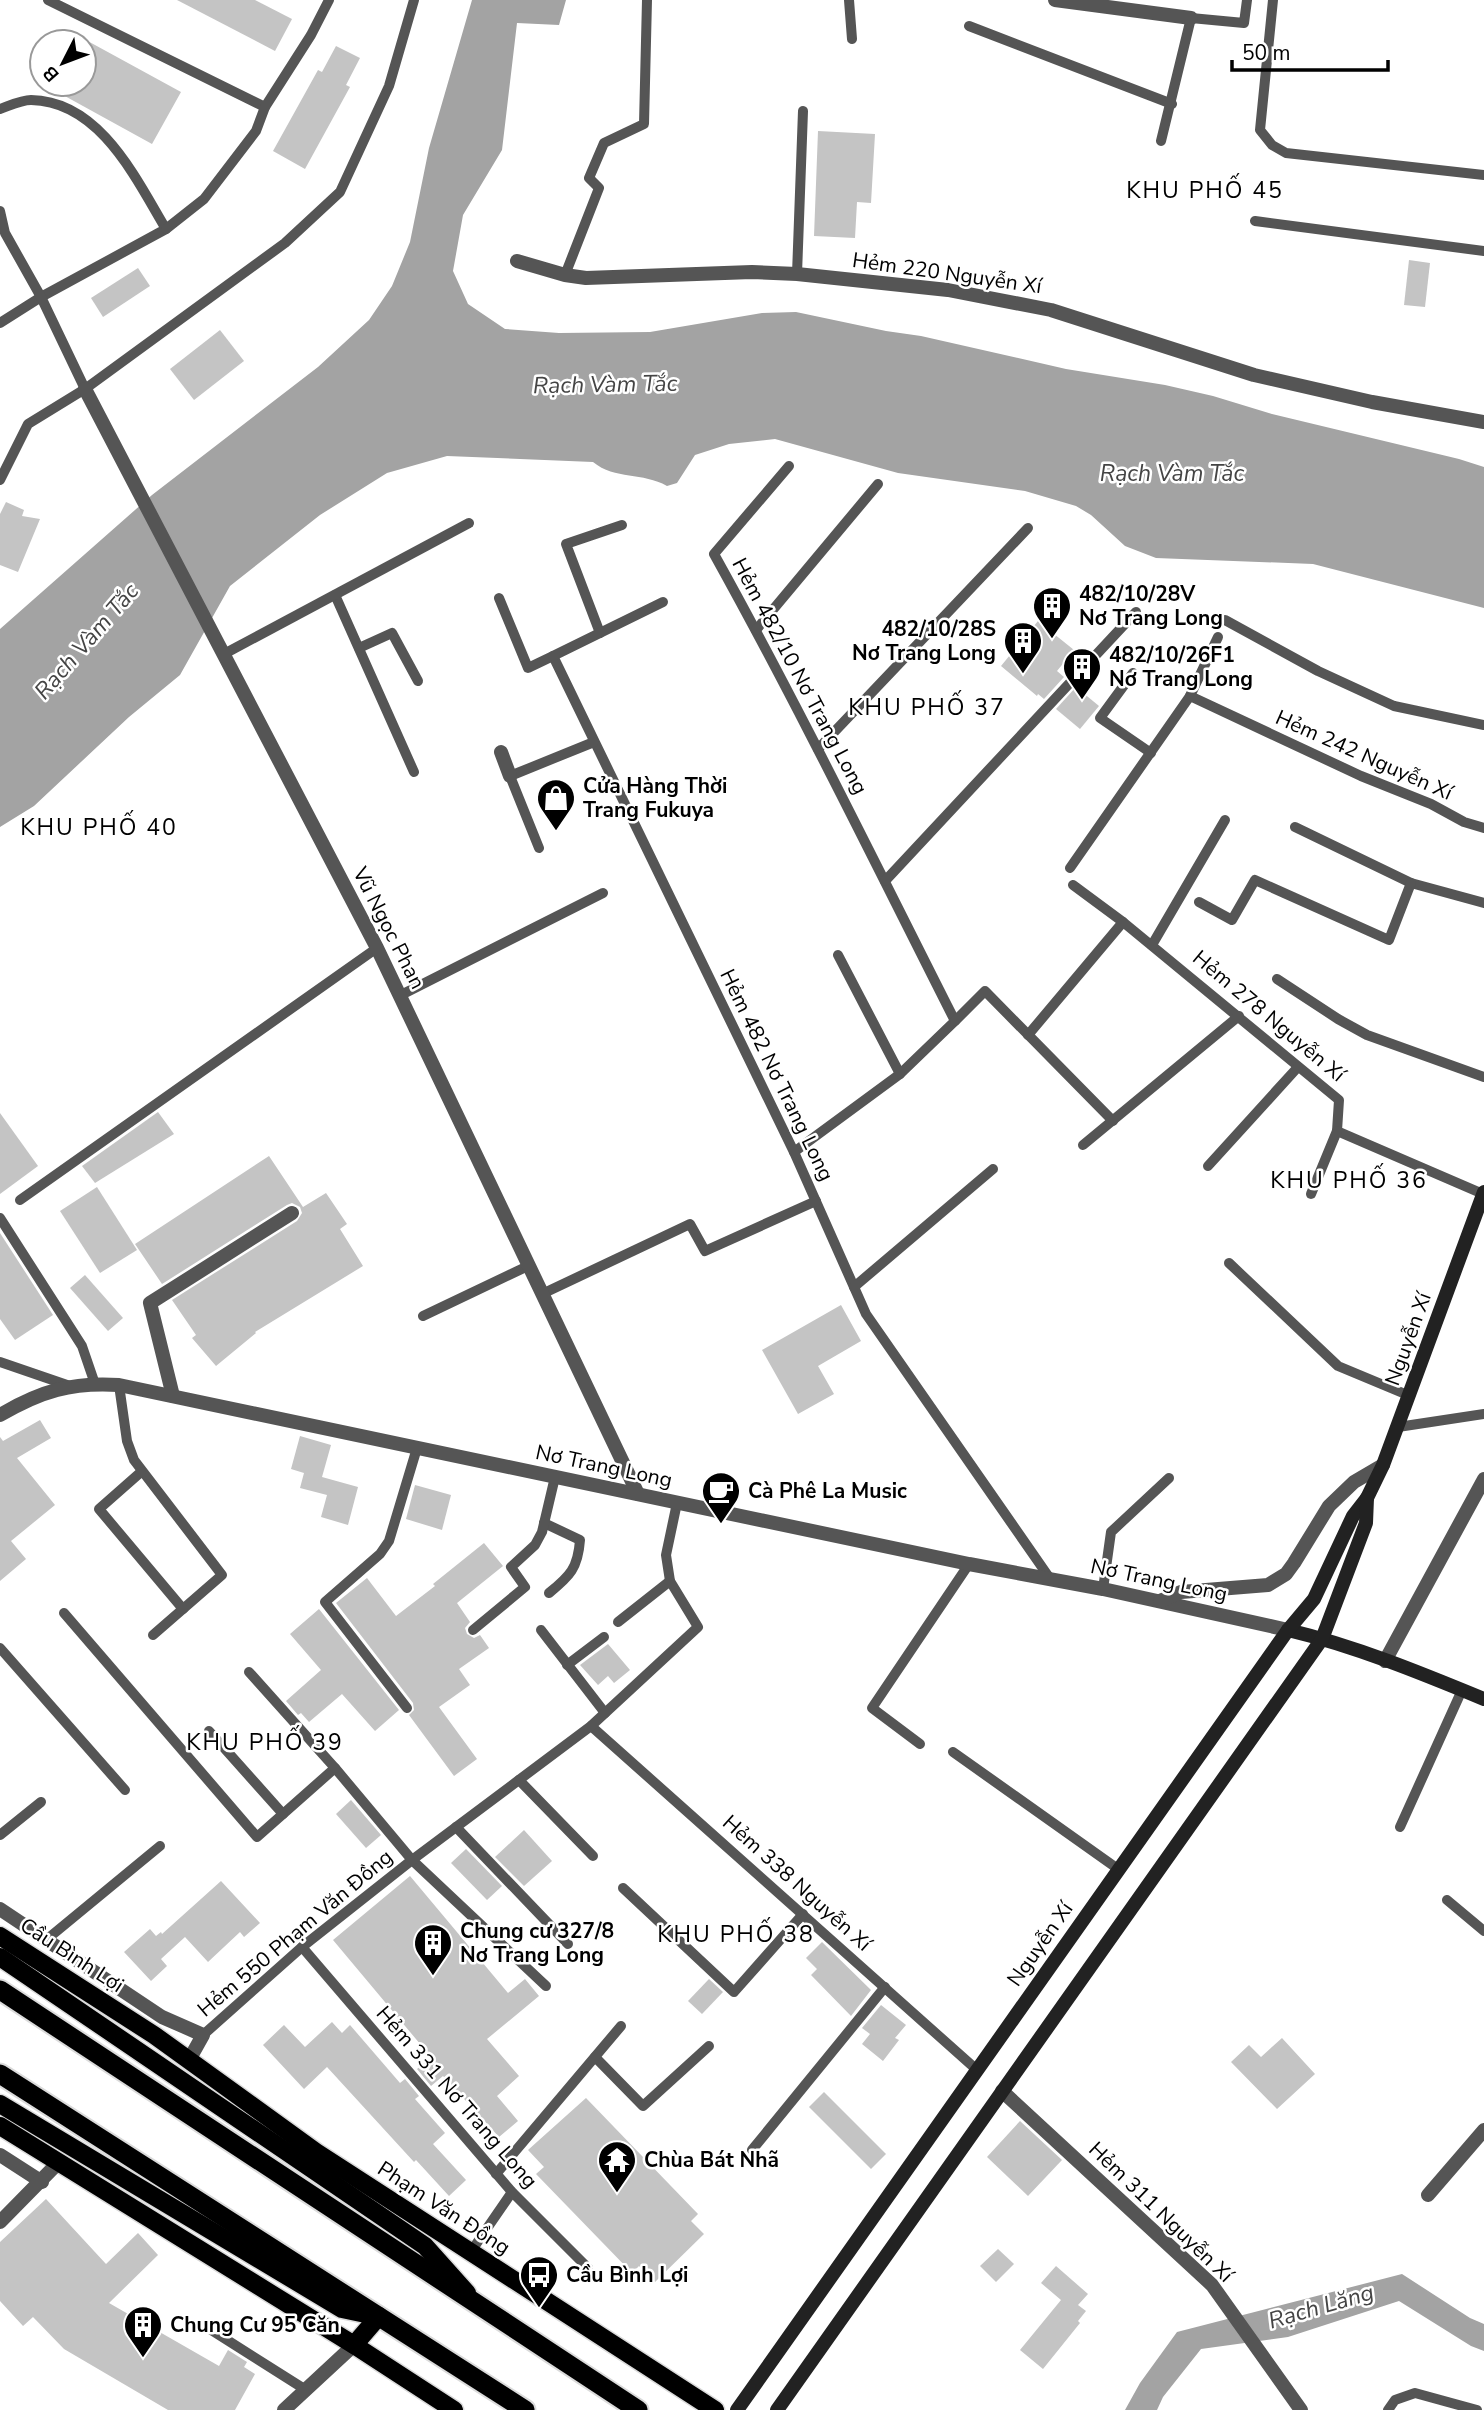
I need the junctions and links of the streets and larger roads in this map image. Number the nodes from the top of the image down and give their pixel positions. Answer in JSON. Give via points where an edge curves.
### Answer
{"nodes":[{"id":1,"x":1055,"y":0,"type":"edge"},
{"id":2,"x":1192,"y":18,"type":"road end"},
{"id":3,"x":517,"y":261,"type":"dead end"},
{"id":4,"x":85,"y":389,"type":"road end"},
{"id":5,"x":1484,"y":422,"type":"edge"},
{"id":6,"x":501,"y":752,"type":"dead end"},
{"id":7,"x":510,"y":776,"type":"road end"},
{"id":8,"x":1484,"y":1193,"type":"edge"},
{"id":9,"x":292,"y":1213,"type":"dead end"},
{"id":10,"x":173,"y":1396,"type":"junction"},
{"id":11,"x":0,"y":1415,"type":"edge"},
{"id":12,"x":1383,"y":1465,"type":"junction"},
{"id":13,"x":1484,"y":1481,"type":"edge"},
{"id":14,"x":638,"y":1494,"type":"junction"},
{"id":15,"x":1367,"y":1498,"type":"junction"},
{"id":16,"x":1479,"y":1501,"type":"edge"},
{"id":17,"x":1160,"y":1601,"type":"junction"},
{"id":18,"x":1289,"y":1630,"type":"junction"},
{"id":19,"x":1322,"y":1639,"type":"junction"},
{"id":20,"x":1385,"y":1661,"type":"junction"},
{"id":21,"x":1484,"y":1699,"type":"edge"},
{"id":22,"x":0,"y":1909,"type":"edge"},
{"id":23,"x":0,"y":1936,"type":"edge"},
{"id":24,"x":0,"y":1957,"type":"edge"},
{"id":25,"x":0,"y":1990,"type":"edge"},
{"id":26,"x":154,"y":2035,"type":"joint"},
{"id":27,"x":143,"y":2052,"type":"joint"},
{"id":28,"x":189,"y":2060,"type":"junction"},
{"id":29,"x":0,"y":2074,"type":"edge"},
{"id":30,"x":1002,"y":2091,"type":"junction"},
{"id":31,"x":0,"y":2104,"type":"edge"},
{"id":32,"x":0,"y":2126,"type":"edge"},
{"id":33,"x":1484,"y":2130,"type":"edge"},
{"id":34,"x":0,"y":2155,"type":"edge"},
{"id":35,"x":58,"y":2163,"type":"junction"},
{"id":36,"x":42,"y":2182,"type":"junction"},
{"id":37,"x":1428,"y":2195,"type":"dead end"},
{"id":38,"x":0,"y":2222,"type":"edge"},
{"id":39,"x":475,"y":2302,"type":"junction"},
{"id":40,"x":379,"y":2316,"type":"junction"},
{"id":41,"x":354,"y":2345,"type":"junction"},
{"id":42,"x":284,"y":2410,"type":"edge"},
{"id":43,"x":454,"y":2410,"type":"edge"},
{"id":44,"x":525,"y":2410,"type":"edge"},
{"id":45,"x":638,"y":2410,"type":"edge"},
{"id":46,"x":715,"y":2410,"type":"edge"},
{"id":47,"x":737,"y":2410,"type":"edge"},
{"id":48,"x":777,"y":2410,"type":"edge"},
{"id":49,"x":1301,"y":2410,"type":"edge"}],
"edges":[{"from":1,"to":2,"type":"street"},
{"from":3,"to":5,"type":"street","name":"Hẻm 220 Nguyễn Xí","via":[[586,278],[703,272],[797,274],[948,290],[1051,310],[1254,375]]},
{"from":4,"to":14,"type":"street","name":"Vũ Ngọc Phan","via":[[377,948]]},
{"from":6,"to":7,"type":"street"},
{"from":8,"to":12,"type":"main road","name":"Nguyễn Xí"},
{"from":9,"to":10,"type":"street","via":[[150,1303]]},
{"from":10,"to":11,"type":"street","name":"Nơ Trang Long","via":[[119,1385],[70,1386],[44,1392]]},
{"from":10,"to":14,"type":"street","name":"Nơ Trang Long"},
{"from":12,"to":15,"type":"main road","name":"Nguyễn Xí"},
{"from":12,"to":17,"type":"street","via":[[1354,1482],[1329,1506],[1286,1574],[1268,1585],[1181,1592]]},
{"from":13,"to":16,"type":"street"},
{"from":14,"to":17,"type":"street","name":"Nơ Trang Long"},
{"from":15,"to":18,"type":"main road","name":"Nguyễn Xí","via":[[1353,1516],[1314,1599]]},
{"from":15,"to":19,"type":"main road","name":"Nguyễn Xí","via":[[1366,1523]]},
{"from":16,"to":20,"type":"street"},
{"from":17,"to":18,"type":"street","name":"Nơ Trang Long"},
{"from":18,"to":19,"type":"main road","name":"Nơ Trang Long"},
{"from":18,"to":47,"type":"main road","name":"Nguyễn Xí"},
{"from":19,"to":20,"type":"main road","name":"Nơ Trang Long"},
{"from":19,"to":30,"type":"main road","name":"Nguyễn Xí"},
{"from":20,"to":21,"type":"main road","name":"Nơ Trang Long"},
{"from":22,"to":28,"type":"street","via":[[162,2017],[203,2035]]},
{"from":23,"to":26,"type":"main road","name":"Cầu Bình Lợi"},
{"from":24,"to":27,"type":"main road","name":"Cầu Bình Lợi"},
{"from":25,"to":39,"type":"highway","name":"Phạm Văn Đồng"},
{"from":26,"to":28,"type":"main road","name":"Phạm Văn Đồng"},
{"from":27,"to":39,"type":"main road","name":"Phạm Văn Đồng","via":[[425,2246]]},
{"from":28,"to":46,"type":"main road","name":"Phạm Văn Đồng","via":[[316,2151]]},
{"from":29,"to":40,"type":"highway"},
{"from":30,"to":48,"type":"main road","name":"Nguyễn Xí"},
{"from":30,"to":49,"type":"street","name":"Hẻm 311 Nguyễn Xí","via":[[1212,2285]]},
{"from":31,"to":40,"type":"main road","via":[[342,2309]]},
{"from":32,"to":35,"type":"main road"},
{"from":33,"to":37,"type":"street"},
{"from":34,"to":36,"type":"street"},
{"from":35,"to":36,"type":"street"},
{"from":35,"to":41,"type":"main road"},
{"from":36,"to":38,"type":"street"},
{"from":39,"to":45,"type":"highway","name":"Phạm Văn Đồng"},
{"from":40,"to":41,"type":"main road"},
{"from":40,"to":44,"type":"highway"},
{"from":41,"to":42,"type":"street"},
{"from":41,"to":43,"type":"main road"}]}
